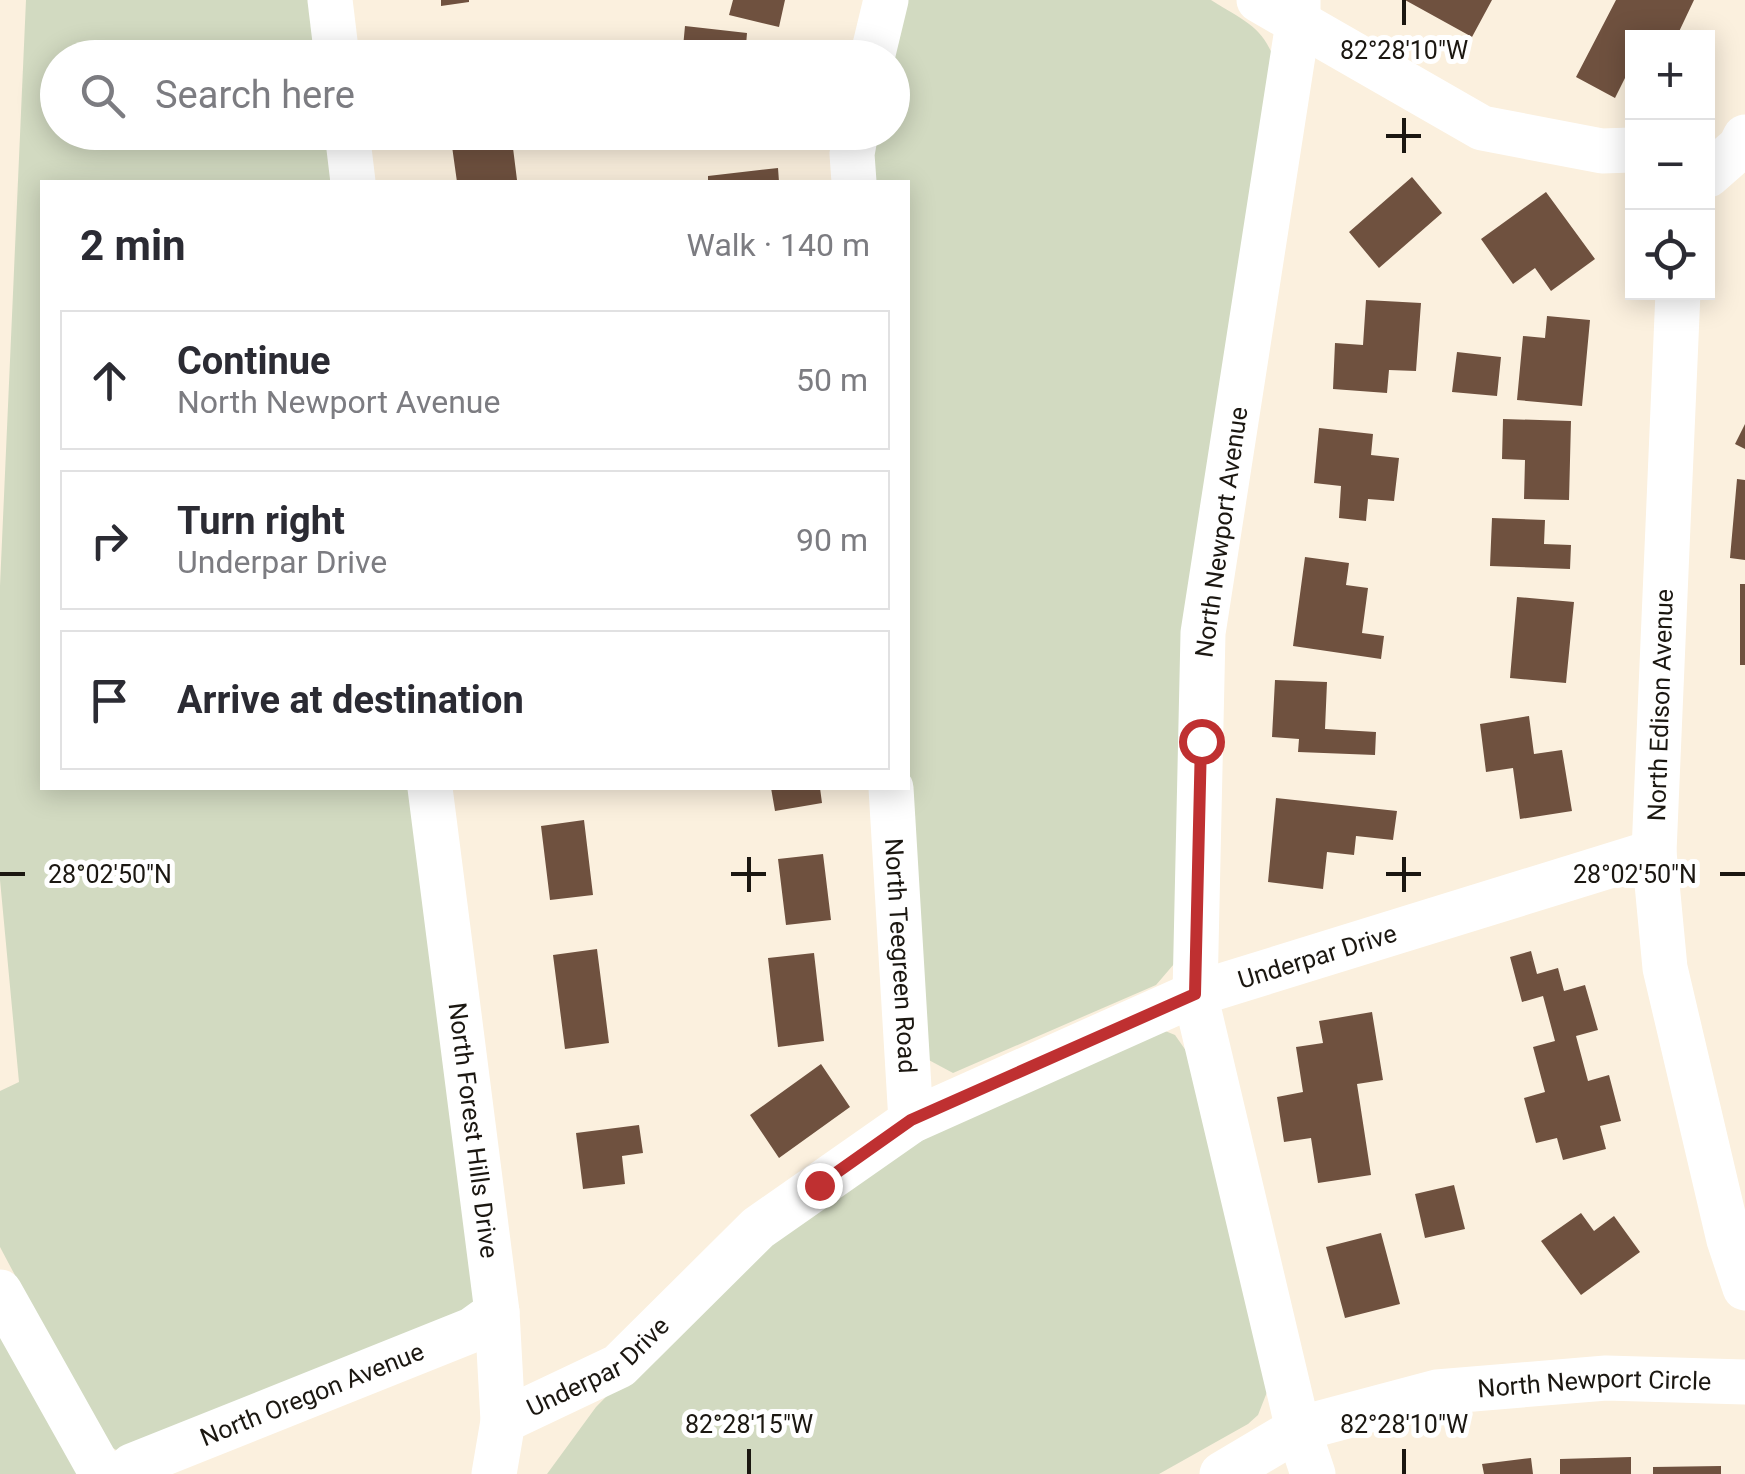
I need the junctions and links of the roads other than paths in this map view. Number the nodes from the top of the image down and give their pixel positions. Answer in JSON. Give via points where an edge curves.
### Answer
{"nodes":[{"id":1,"x":330,"y":0,"type":"edge"},
{"id":2,"x":886,"y":0,"type":"edge"},
{"id":3,"x":1259,"y":0,"type":"edge"},
{"id":4,"x":1298,"y":11,"type":"edge"},
{"id":5,"x":335,"y":40,"type":"edge"},
{"id":6,"x":876,"y":40,"type":"edge"},
{"id":7,"x":349,"y":150,"type":"edge"},
{"id":8,"x":853,"y":150,"type":"edge"},
{"id":9,"x":1625,"y":150,"type":"edge"},
{"id":10,"x":353,"y":180,"type":"edge"},
{"id":11,"x":854,"y":180,"type":"edge"},
{"id":12,"x":1678,"y":300,"type":"edge"},
{"id":13,"x":430,"y":790,"type":"edge"},
{"id":14,"x":890,"y":790,"type":"edge"},
{"id":15,"x":1654,"y":852,"type":"junction"},
{"id":16,"x":1195,"y":994,"type":"junction"},
{"id":17,"x":911,"y":1120,"type":"junction"},
{"id":18,"x":1745,"y":1288,"type":"edge"},
{"id":19,"x":0,"y":1292,"type":"edge"},
{"id":20,"x":497,"y":1312,"type":"junction"},
{"id":21,"x":1745,"y":1382,"type":"edge"},
{"id":22,"x":503,"y":1421,"type":"junction"},
{"id":23,"x":1298,"y":1429,"type":"junction"},
{"id":24,"x":102,"y":1474,"type":"edge"},
{"id":25,"x":124,"y":1474,"type":"edge"},
{"id":26,"x":494,"y":1474,"type":"edge"},
{"id":27,"x":1222,"y":1474,"type":"edge"},
{"id":28,"x":1313,"y":1474,"type":"edge"}],
"edges":[{"from":1,"to":5,"type":"street"},
{"from":2,"to":6,"type":"street"},
{"from":3,"to":4,"type":"street"},
{"from":4,"to":9,"type":"street","via":[[1482,128],[1602,152]]},
{"from":4,"to":16,"type":"street","name":"North Newport Avenue","via":[[1203,633]]},
{"from":7,"to":10,"type":"street"},
{"from":8,"to":11,"type":"street"},
{"from":12,"to":15,"type":"street","name":"North Edison Avenue"},
{"from":13,"to":20,"type":"street","name":"North Forest Hills Drive"},
{"from":14,"to":17,"type":"street","name":"North Teegreen Road"},
{"from":15,"to":16,"type":"street","name":"Underpar Drive"},
{"from":15,"to":18,"type":"street","name":"North Edison Avenue","via":[[1665,968]]},
{"from":16,"to":17,"type":"street","name":"Underpar Drive"},
{"from":16,"to":23,"type":"street","name":"North Newport Avenue"},
{"from":17,"to":22,"type":"street","name":"Underpar Drive","via":[[758,1228],[619,1366]]},
{"from":19,"to":24,"type":"street"},
{"from":20,"to":22,"type":"street","name":"North Forest Hills Drive"},
{"from":20,"to":25,"type":"street","name":"North Oregon Avenue","via":[[472,1330]]},
{"from":21,"to":23,"type":"street","name":"North Newport Circle","via":[[1606,1378],[1437,1392]]},
{"from":22,"to":26,"type":"street","name":"North Forest Hills Drive"},
{"from":23,"to":27,"type":"street","name":"North Newport Circle"},
{"from":23,"to":28,"type":"street","name":"North Newport Avenue"}]}
